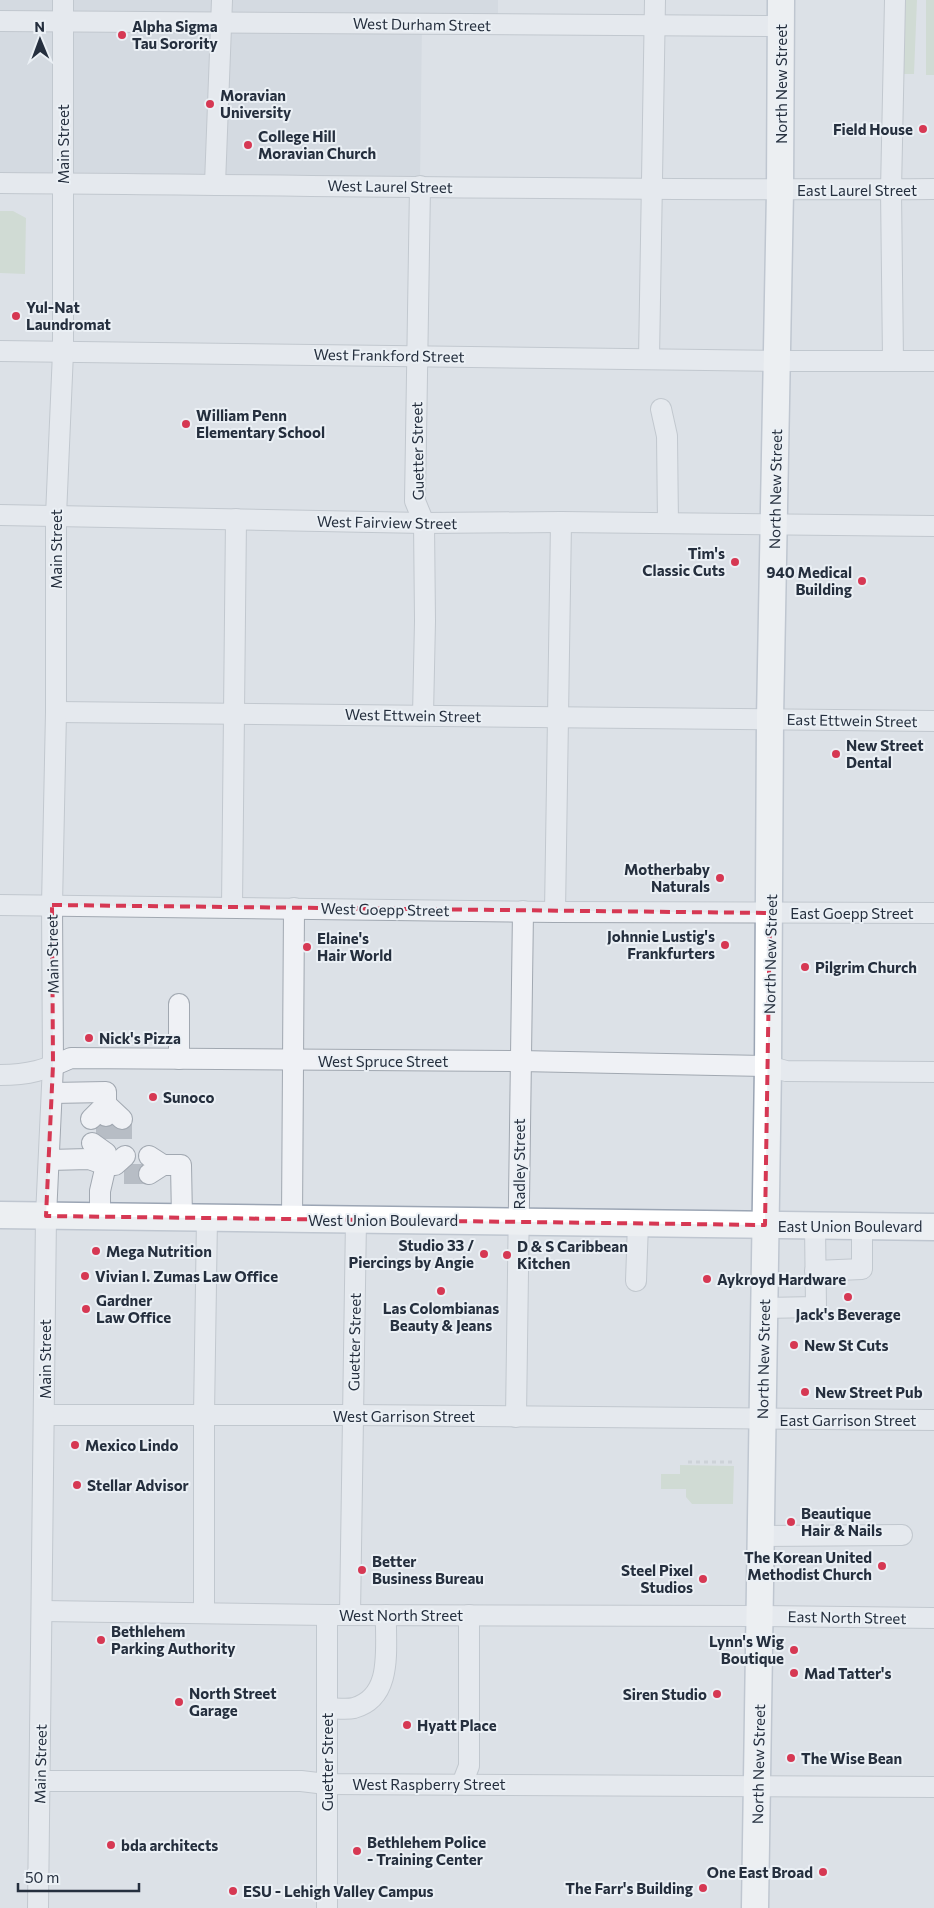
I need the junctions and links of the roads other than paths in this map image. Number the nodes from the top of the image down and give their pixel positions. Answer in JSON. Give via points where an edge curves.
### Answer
{"nodes":[{"id":1,"x":63,"y":0,"type":"edge"},
{"id":2,"x":222,"y":0,"type":"edge"},
{"id":3,"x":654,"y":0,"type":"edge"},
{"id":4,"x":781,"y":0,"type":"edge"},
{"id":5,"x":895,"y":0,"type":"edge"},
{"id":6,"x":0,"y":20,"type":"edge"},
{"id":7,"x":62,"y":21,"type":"junction"},
{"id":8,"x":221,"y":22,"type":"junction"},
{"id":9,"x":654,"y":26,"type":"junction"},
{"id":10,"x":781,"y":26,"type":"junction"},
{"id":11,"x":0,"y":183,"type":"edge"},
{"id":12,"x":63,"y":184,"type":"junction"},
{"id":13,"x":215,"y":184,"type":"junction"},
{"id":14,"x":420,"y":186,"type":"junction"},
{"id":15,"x":653,"y":189,"type":"junction"},
{"id":16,"x":780,"y":190,"type":"junction"},
{"id":17,"x":890,"y":190,"type":"junction"},
{"id":18,"x":934,"y":190,"type":"edge"},
{"id":19,"x":0,"y":351,"type":"edge"},
{"id":20,"x":63,"y":352,"type":"junction"},
{"id":21,"x":416,"y":355,"type":"junction"},
{"id":22,"x":649,"y":359,"type":"junction"},
{"id":23,"x":777,"y":360,"type":"junction"},
{"id":24,"x":893,"y":360,"type":"junction"},
{"id":25,"x":934,"y":361,"type":"edge"},
{"id":26,"x":661,"y":408,"type":"dead end"},
{"id":27,"x":0,"y":515,"type":"edge"},
{"id":28,"x":56,"y":516,"type":"junction"},
{"id":29,"x":236,"y":519,"type":"junction"},
{"id":30,"x":561,"y":522,"type":"junction"},
{"id":31,"x":424,"y":523,"type":"junction"},
{"id":32,"x":668,"y":523,"type":"junction"},
{"id":33,"x":774,"y":525,"type":"junction"},
{"id":34,"x":934,"y":526,"type":"edge"},
{"id":35,"x":56,"y":712,"type":"junction"},
{"id":36,"x":234,"y":713,"type":"junction"},
{"id":37,"x":423,"y":715,"type":"junction"},
{"id":38,"x":558,"y":716,"type":"junction"},
{"id":39,"x":770,"y":719,"type":"junction"},
{"id":40,"x":934,"y":721,"type":"edge"},
{"id":41,"x":0,"y":905,"type":"edge"},
{"id":42,"x":52,"y":905,"type":"junction"},
{"id":43,"x":232,"y":907,"type":"junction"},
{"id":44,"x":294,"y":908,"type":"junction"},
{"id":45,"x":524,"y":911,"type":"junction"},
{"id":46,"x":555,"y":912,"type":"junction"},
{"id":47,"x":770,"y":913,"type":"junction"},
{"id":48,"x":934,"y":914,"type":"edge"},
{"id":49,"x":179,"y":1004,"type":"dead end"},
{"id":50,"x":178,"y":1059,"type":"junction"},
{"id":51,"x":293,"y":1060,"type":"junction"},
{"id":52,"x":520,"y":1062,"type":"junction"},
{"id":53,"x":54,"y":1065,"type":"junction"},
{"id":54,"x":768,"y":1066,"type":"junction"},
{"id":55,"x":934,"y":1072,"type":"edge"},
{"id":56,"x":0,"y":1075,"type":"edge"},
{"id":57,"x":52,"y":1092,"type":"junction"},
{"id":58,"x":106,"y":1115,"type":"tunnel mouth"},
{"id":59,"x":49,"y":1160,"type":"junction"},
{"id":60,"x":154,"y":1165,"type":"tunnel mouth"},
{"id":61,"x":0,"y":1215,"type":"edge"},
{"id":62,"x":46,"y":1216,"type":"junction"},
{"id":63,"x":100,"y":1217,"type":"junction"},
{"id":64,"x":194,"y":1218,"type":"junction"},
{"id":65,"x":292,"y":1220,"type":"junction"},
{"id":66,"x":356,"y":1220,"type":"junction"},
{"id":67,"x":519,"y":1221,"type":"junction"},
{"id":68,"x":638,"y":1223,"type":"junction"},
{"id":69,"x":765,"y":1225,"type":"junction"},
{"id":70,"x":815,"y":1226,"type":"junction"},
{"id":71,"x":862,"y":1226,"type":"junction"},
{"id":72,"x":934,"y":1226,"type":"edge"},
{"id":73,"x":815,"y":1271,"type":"junction"},
{"id":74,"x":636,"y":1281,"type":"dead end"},
{"id":75,"x":764,"y":1308,"type":"junction"},
{"id":76,"x":44,"y":1415,"type":"junction"},
{"id":77,"x":204,"y":1415,"type":"junction"},
{"id":78,"x":353,"y":1415,"type":"junction"},
{"id":79,"x":516,"y":1417,"type":"junction"},
{"id":80,"x":763,"y":1420,"type":"junction"},
{"id":81,"x":934,"y":1420,"type":"edge"},
{"id":82,"x":902,"y":1535,"type":"dead end"},
{"id":83,"x":761,"y":1536,"type":"junction"},
{"id":84,"x":42,"y":1611,"type":"junction"},
{"id":85,"x":204,"y":1612,"type":"junction"},
{"id":86,"x":326,"y":1615,"type":"junction"},
{"id":87,"x":350,"y":1615,"type":"junction"},
{"id":88,"x":386,"y":1615,"type":"junction"},
{"id":89,"x":469,"y":1615,"type":"junction"},
{"id":90,"x":760,"y":1616,"type":"junction"},
{"id":91,"x":934,"y":1618,"type":"edge"},
{"id":92,"x":326,"y":1708,"type":"junction"},
{"id":93,"x":40,"y":1781,"type":"junction"},
{"id":94,"x":326,"y":1784,"type":"junction"},
{"id":95,"x":462,"y":1784,"type":"junction"},
{"id":96,"x":758,"y":1786,"type":"junction"},
{"id":97,"x":934,"y":1788,"type":"edge"},
{"id":98,"x":38,"y":1908,"type":"edge"},
{"id":99,"x":327,"y":1908,"type":"edge"},
{"id":100,"x":755,"y":1908,"type":"edge"}],
"edges":[{"from":1,"to":7,"type":"street","name":"Main Street"},
{"from":2,"to":8,"type":"street"},
{"from":3,"to":9,"type":"street"},
{"from":4,"to":10,"type":"main road","name":"North New Street"},
{"from":5,"to":17,"type":"street"},
{"from":6,"to":7,"type":"street","name":"West Durham Street"},
{"from":7,"to":8,"type":"street","name":"West Durham Street"},
{"from":7,"to":12,"type":"street","name":"Main Street"},
{"from":8,"to":9,"type":"street","name":"West Durham Street"},
{"from":8,"to":13,"type":"street"},
{"from":9,"to":10,"type":"street","name":"West Durham Street"},
{"from":9,"to":15,"type":"street"},
{"from":10,"to":16,"type":"main road","name":"North New Street"},
{"from":11,"to":12,"type":"street","name":"West Laurel Street"},
{"from":12,"to":13,"type":"street","name":"West Laurel Street"},
{"from":12,"to":20,"type":"street","name":"Main Street"},
{"from":13,"to":14,"type":"street","name":"West Laurel Street"},
{"from":14,"to":15,"type":"street","name":"West Laurel Street"},
{"from":14,"to":21,"type":"street","name":"Guetter Street"},
{"from":15,"to":16,"type":"street","name":"West Laurel Street"},
{"from":15,"to":22,"type":"street"},
{"from":16,"to":17,"type":"street","name":"East Laurel Street"},
{"from":16,"to":23,"type":"main road","name":"North New Street"},
{"from":17,"to":18,"type":"street","name":"East Laurel Street"},
{"from":17,"to":24,"type":"street"},
{"from":19,"to":20,"type":"street","name":"West Frankford Street"},
{"from":20,"to":21,"type":"street","name":"West Frankford Street"},
{"from":20,"to":28,"type":"street","name":"Main Street"},
{"from":21,"to":22,"type":"street","name":"West Frankford Street"},
{"from":21,"to":31,"type":"street","name":"Guetter Street","via":[[415,501]]},
{"from":22,"to":23,"type":"street","name":"West Frankford Street"},
{"from":23,"to":24,"type":"street","name":"West Frankford Street"},
{"from":23,"to":33,"type":"main road","name":"North New Street"},
{"from":24,"to":25,"type":"street","name":"West Frankford Street"},
{"from":26,"to":32,"type":"street","via":[[667,436]]},
{"from":27,"to":28,"type":"street","name":"West Fairview Street"},
{"from":28,"to":29,"type":"street","name":"West Fairview Street"},
{"from":28,"to":35,"type":"street","name":"Main Street"},
{"from":29,"to":31,"type":"street","name":"West Fairview Street"},
{"from":29,"to":36,"type":"street"},
{"from":30,"to":31,"type":"street","name":"West Fairview Street"},
{"from":30,"to":32,"type":"street","name":"West Fairview Street"},
{"from":30,"to":38,"type":"street"},
{"from":31,"to":37,"type":"street","name":"Guetter Street"},
{"from":32,"to":33,"type":"street","name":"West Fairview Street"},
{"from":33,"to":34,"type":"street","name":"West Fairview Street"},
{"from":33,"to":39,"type":"main road","name":"North New Street"},
{"from":35,"to":36,"type":"street","name":"West Ettwein Street"},
{"from":35,"to":42,"type":"street","name":"Main Street"},
{"from":36,"to":37,"type":"street","name":"West Ettwein Street"},
{"from":36,"to":43,"type":"street"},
{"from":37,"to":38,"type":"street","name":"West Ettwein Street"},
{"from":38,"to":39,"type":"street","name":"West Ettwein Street"},
{"from":38,"to":46,"type":"street"},
{"from":39,"to":40,"type":"street","name":"East Ettwein Street"},
{"from":39,"to":47,"type":"main road","name":"North New Street"},
{"from":41,"to":42,"type":"street","name":"West Goepp Street"},
{"from":42,"to":43,"type":"street","name":"West Goepp Street"},
{"from":42,"to":53,"type":"street","name":"Main Street"},
{"from":43,"to":44,"type":"street","name":"West Goepp Street"},
{"from":44,"to":45,"type":"street","name":"West Goepp Street"},
{"from":44,"to":51,"type":"street"},
{"from":45,"to":46,"type":"street","name":"West Goepp Street"},
{"from":45,"to":52,"type":"street","name":"Radley Street"},
{"from":46,"to":47,"type":"street","name":"West Goepp Street"},
{"from":47,"to":48,"type":"street","name":"East Goepp Street"},
{"from":47,"to":54,"type":"main road","name":"North New Street"},
{"from":49,"to":50,"type":"street"},
{"from":50,"to":51,"type":"street","name":"West Spruce Street"},
{"from":50,"to":53,"type":"street","name":"West Spruce Street","via":[[71,1058]]},
{"from":51,"to":52,"type":"street","name":"West Spruce Street"},
{"from":51,"to":65,"type":"street"},
{"from":52,"to":54,"type":"street","name":"West Spruce Street"},
{"from":52,"to":67,"type":"street","name":"Radley Street"},
{"from":53,"to":56,"type":"street","name":"West Spruce Street","via":[[22,1075]]},
{"from":53,"to":57,"type":"street","name":"Main Street"},
{"from":54,"to":55,"type":"street","name":"West Spruce Street","via":[[793,1071]]},
{"from":54,"to":69,"type":"main road","name":"North New Street"},
{"from":57,"to":58,"type":"street","via":[[106,1092]]},
{"from":57,"to":59,"type":"street","name":"Main Street"},
{"from":59,"to":62,"type":"street","name":"Main Street"},
{"from":59,"to":63,"type":"street","via":[[112,1156],[100,1191]]},
{"from":60,"to":64,"type":"street","via":[[181,1165]]},
{"from":61,"to":62,"type":"main road","name":"West Union Boulevard"},
{"from":62,"to":63,"type":"main road","name":"West Union Boulevard"},
{"from":62,"to":76,"type":"street","name":"Main Street"},
{"from":63,"to":64,"type":"main road","name":"West Union Boulevard"},
{"from":64,"to":65,"type":"main road","name":"West Union Boulevard"},
{"from":64,"to":77,"type":"street"},
{"from":65,"to":66,"type":"main road","name":"West Union Boulevard"},
{"from":66,"to":67,"type":"main road","name":"West Union Boulevard"},
{"from":66,"to":78,"type":"street","name":"Guetter Street"},
{"from":67,"to":68,"type":"main road","name":"West Union Boulevard"},
{"from":67,"to":79,"type":"street","name":"Radley Street"},
{"from":68,"to":69,"type":"main road","name":"West Union Boulevard"},
{"from":68,"to":74,"type":"street"},
{"from":69,"to":70,"type":"main road","name":"East Union Boulevard"},
{"from":69,"to":75,"type":"main road","name":"North New Street"},
{"from":70,"to":71,"type":"main road","name":"East Union Boulevard"},
{"from":70,"to":73,"type":"street"},
{"from":71,"to":72,"type":"main road","name":"East Union Boulevard"},
{"from":71,"to":73,"type":"street","via":[[862,1269]]},
{"from":73,"to":75,"type":"street","via":[[816,1307]]},
{"from":75,"to":80,"type":"main road","name":"North New Street"},
{"from":76,"to":77,"type":"street","name":"West Garrison Street"},
{"from":76,"to":84,"type":"street","name":"Main Street"},
{"from":77,"to":78,"type":"street","name":"West Garrison Street"},
{"from":77,"to":85,"type":"street"},
{"from":78,"to":79,"type":"street","name":"West Garrison Street"},
{"from":78,"to":87,"type":"street","name":"Guetter Street"},
{"from":79,"to":80,"type":"street","name":"West Garrison Street"},
{"from":80,"to":81,"type":"street","name":"East Garrison Street"},
{"from":80,"to":83,"type":"main road","name":"North New Street"},
{"from":82,"to":83,"type":"street"},
{"from":83,"to":90,"type":"main road","name":"North New Street"},
{"from":84,"to":85,"type":"street","name":"West North Street"},
{"from":84,"to":93,"type":"street","name":"Main Street"},
{"from":85,"to":86,"type":"street","name":"West North Street"},
{"from":86,"to":87,"type":"street","name":"West North Street"},
{"from":86,"to":92,"type":"street","name":"Guetter Street"},
{"from":87,"to":88,"type":"street","name":"West North Street"},
{"from":88,"to":89,"type":"street","name":"West North Street"},
{"from":88,"to":92,"type":"street","via":[[384,1676],[380,1689],[353,1708]]},
{"from":89,"to":90,"type":"street","name":"West North Street"},
{"from":89,"to":95,"type":"street","via":[[469,1766]]},
{"from":90,"to":91,"type":"street","name":"East North Street"},
{"from":90,"to":96,"type":"main road","name":"North New Street"},
{"from":92,"to":94,"type":"street","name":"Guetter Street"},
{"from":93,"to":94,"type":"street","name":"West Raspberry Street","via":[[292,1781]]},
{"from":93,"to":98,"type":"street","name":"Main Street"},
{"from":94,"to":95,"type":"street","name":"West Raspberry Street"},
{"from":94,"to":99,"type":"street","name":"Guetter Street"},
{"from":95,"to":96,"type":"street","name":"West Raspberry Street"},
{"from":96,"to":97,"type":"street","name":"West Raspberry Street"},
{"from":96,"to":100,"type":"main road","name":"North New Street"}]}
